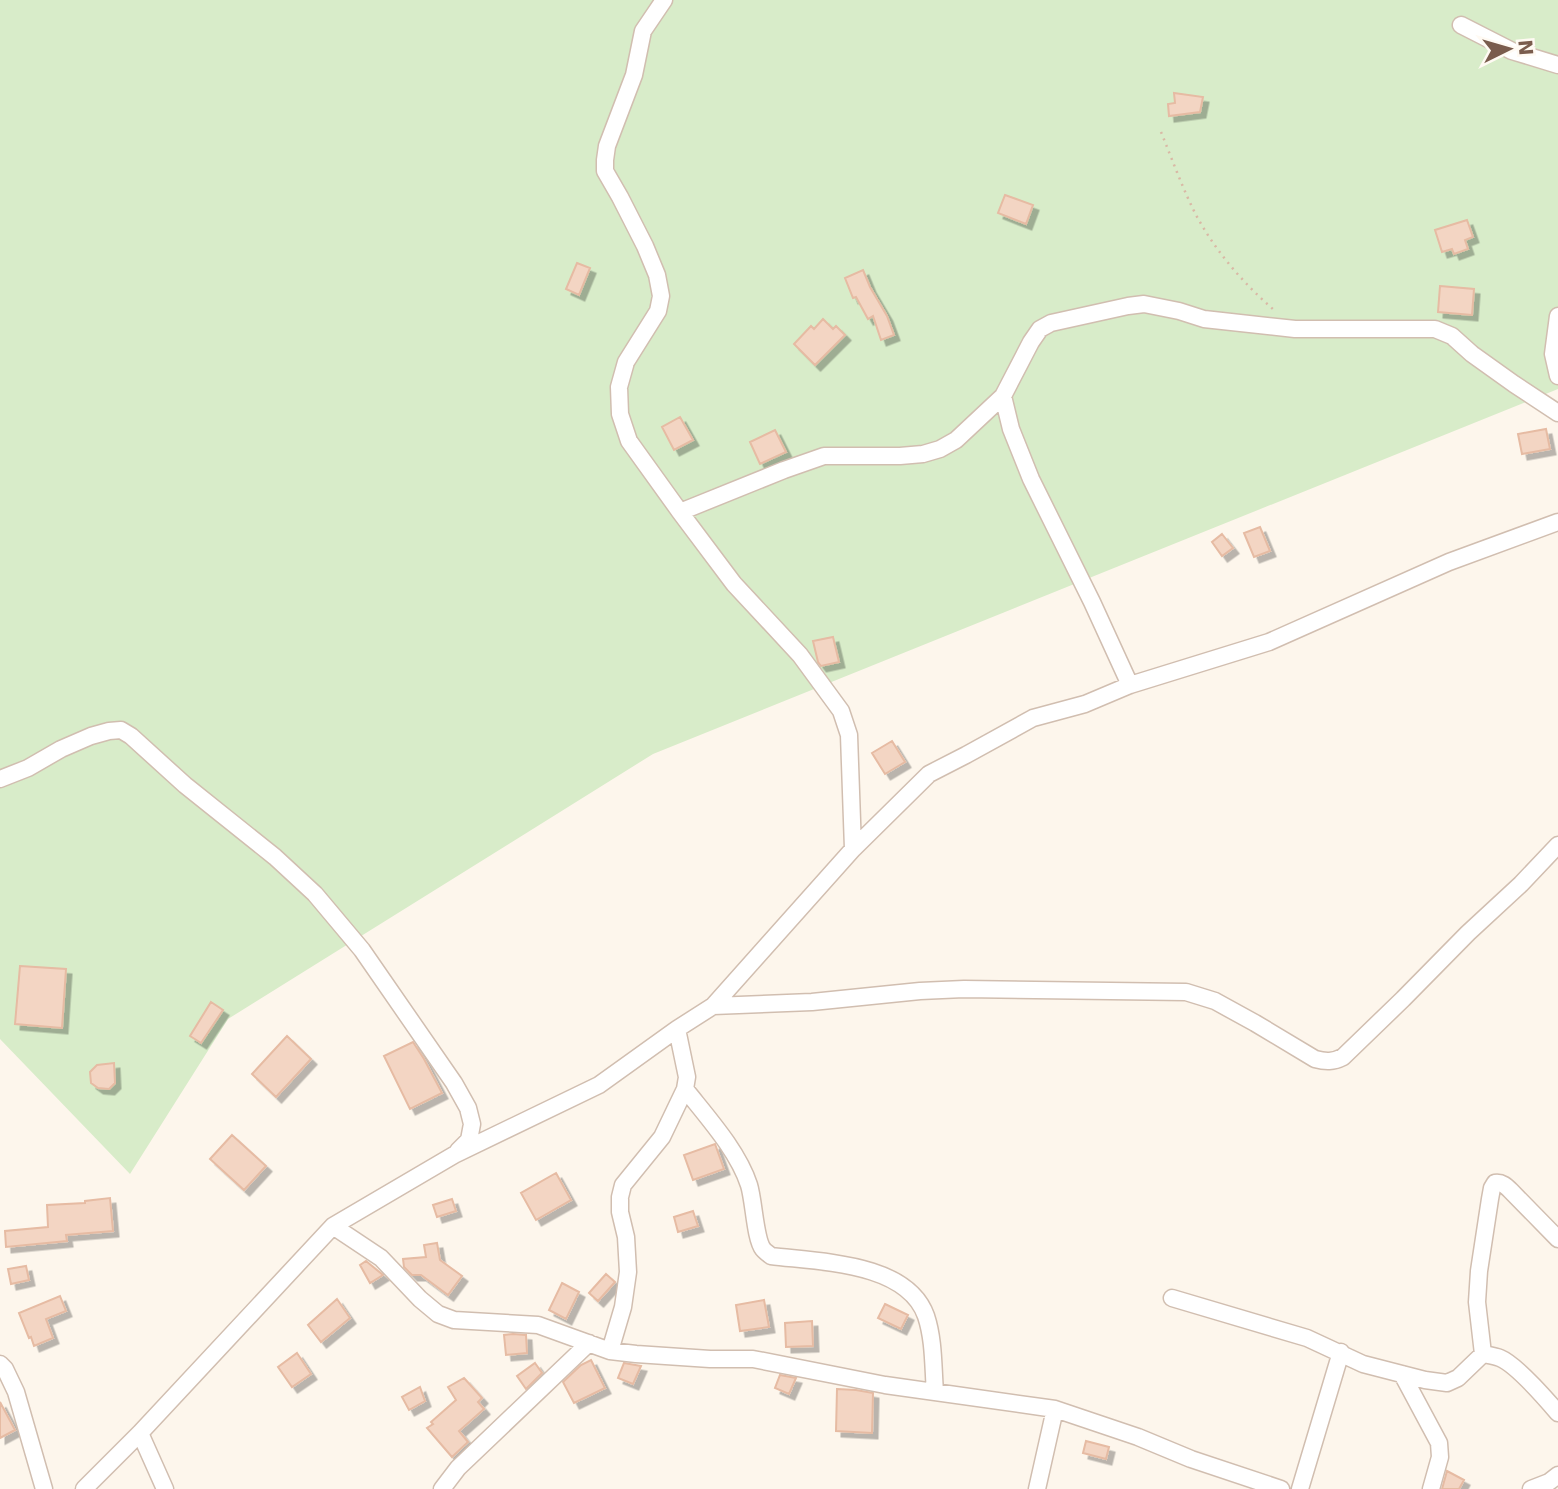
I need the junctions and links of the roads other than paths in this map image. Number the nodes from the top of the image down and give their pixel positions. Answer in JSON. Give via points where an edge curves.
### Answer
{"nodes":[{"id":1,"x":664,"y":0,"type":"edge"},
{"id":2,"x":1461,"y":25,"type":"dead end"},
{"id":3,"x":1558,"y":65,"type":"edge"},
{"id":4,"x":1558,"y":316,"type":"edge"},
{"id":5,"x":1558,"y":376,"type":"edge"},
{"id":6,"x":1003,"y":396,"type":"junction"},
{"id":7,"x":1558,"y":412,"type":"edge"},
{"id":8,"x":680,"y":512,"type":"junction"},
{"id":9,"x":1558,"y":522,"type":"edge"},
{"id":10,"x":1130,"y":685,"type":"junction"},
{"id":11,"x":0,"y":779,"type":"edge"},
{"id":12,"x":1558,"y":845,"type":"edge"},
{"id":13,"x":853,"y":849,"type":"junction"},
{"id":14,"x":713,"y":1006,"type":"junction"},
{"id":15,"x":677,"y":1029,"type":"junction"},
{"id":16,"x":685,"y":1089,"type":"junction"},
{"id":17,"x":454,"y":1155,"type":"junction"},
{"id":18,"x":333,"y":1226,"type":"junction"},
{"id":19,"x":1558,"y":1239,"type":"edge"},
{"id":20,"x":1172,"y":1297,"type":"dead end"},
{"id":21,"x":589,"y":1343,"type":"junction"},
{"id":22,"x":610,"y":1351,"type":"junction"},
{"id":23,"x":1340,"y":1352,"type":"junction"},
{"id":24,"x":1483,"y":1354,"type":"junction"},
{"id":25,"x":0,"y":1364,"type":"edge"},
{"id":26,"x":1402,"y":1374,"type":"junction"},
{"id":27,"x":935,"y":1392,"type":"junction"},
{"id":28,"x":1055,"y":1409,"type":"junction"},
{"id":29,"x":1558,"y":1413,"type":"edge"},
{"id":30,"x":139,"y":1433,"type":"junction"},
{"id":31,"x":1552,"y":1482,"type":"edge"},
{"id":32,"x":44,"y":1489,"type":"edge"},
{"id":33,"x":84,"y":1489,"type":"edge"},
{"id":34,"x":165,"y":1489,"type":"edge"},
{"id":35,"x":442,"y":1489,"type":"edge"},
{"id":36,"x":1037,"y":1489,"type":"edge"},
{"id":37,"x":1281,"y":1489,"type":"edge"},
{"id":38,"x":1300,"y":1489,"type":"edge"},
{"id":39,"x":1431,"y":1489,"type":"edge"},
{"id":40,"x":1531,"y":1489,"type":"edge"}],
"edges":[{"from":1,"to":8,"type":"street","via":[[643,31],[634,75],[607,146],[604,171],[645,246],[661,296],[658,311],[626,362],[619,387],[620,414],[629,441]]},
{"from":2,"to":3,"type":"street","via":[[1512,51]]},
{"from":4,"to":5,"type":"street","via":[[1553,354]]},
{"from":6,"to":7,"type":"street","via":[[1040,329],[1144,304],[1203,319],[1295,329],[1435,329]]},
{"from":6,"to":8,"type":"street","via":[[940,449],[900,456],[824,456]]},
{"from":6,"to":10,"type":"street","via":[[1031,479]]},
{"from":8,"to":13,"type":"street","via":[[841,711],[849,735]]},
{"from":9,"to":10,"type":"street","via":[[1449,562],[1269,642]]},
{"from":10,"to":13,"type":"street","via":[[1033,718],[929,774]]},
{"from":11,"to":17,"type":"street","via":[[109,730],[131,736],[315,894],[362,950],[468,1108],[469,1140]]},
{"from":12,"to":14,"type":"street","via":[[1335,1061],[1315,1059],[1215,1001],[1186,992],[964,989]]},
{"from":13,"to":14,"type":"street"},
{"from":14,"to":15,"type":"street"},
{"from":15,"to":16,"type":"street","via":[[687,1077]]},
{"from":15,"to":17,"type":"street","via":[[599,1085]]},
{"from":16,"to":22,"type":"street","via":[[662,1138],[623,1185],[620,1212],[628,1272]]},
{"from":16,"to":27,"type":"street","via":[[740,1164],[763,1250],[771,1256],[883,1275],[916,1300],[932,1344]]},
{"from":17,"to":18,"type":"street"},
{"from":18,"to":21,"type":"street","via":[[382,1258],[438,1314],[454,1320],[538,1325]]},
{"from":18,"to":30,"type":"street"},
{"from":19,"to":24,"type":"street","via":[[1503,1184],[1495,1183],[1479,1282]]},
{"from":20,"to":23,"type":"street"},
{"from":21,"to":22,"type":"street"},
{"from":21,"to":35,"type":"street","via":[[458,1468]]},
{"from":22,"to":27,"type":"street","via":[[753,1359]]},
{"from":23,"to":26,"type":"street","via":[[1363,1364]]},
{"from":23,"to":38,"type":"street"},
{"from":24,"to":26,"type":"street","via":[[1447,1383]]},
{"from":24,"to":29,"type":"street","via":[[1512,1366]]},
{"from":25,"to":32,"type":"street","via":[[16,1392]]},
{"from":26,"to":39,"type":"street","via":[[1439,1443]]},
{"from":27,"to":28,"type":"street"},
{"from":28,"to":36,"type":"street"},
{"from":28,"to":37,"type":"street"},
{"from":30,"to":33,"type":"street"},
{"from":30,"to":34,"type":"street"},
{"from":31,"to":40,"type":"street"}]}
